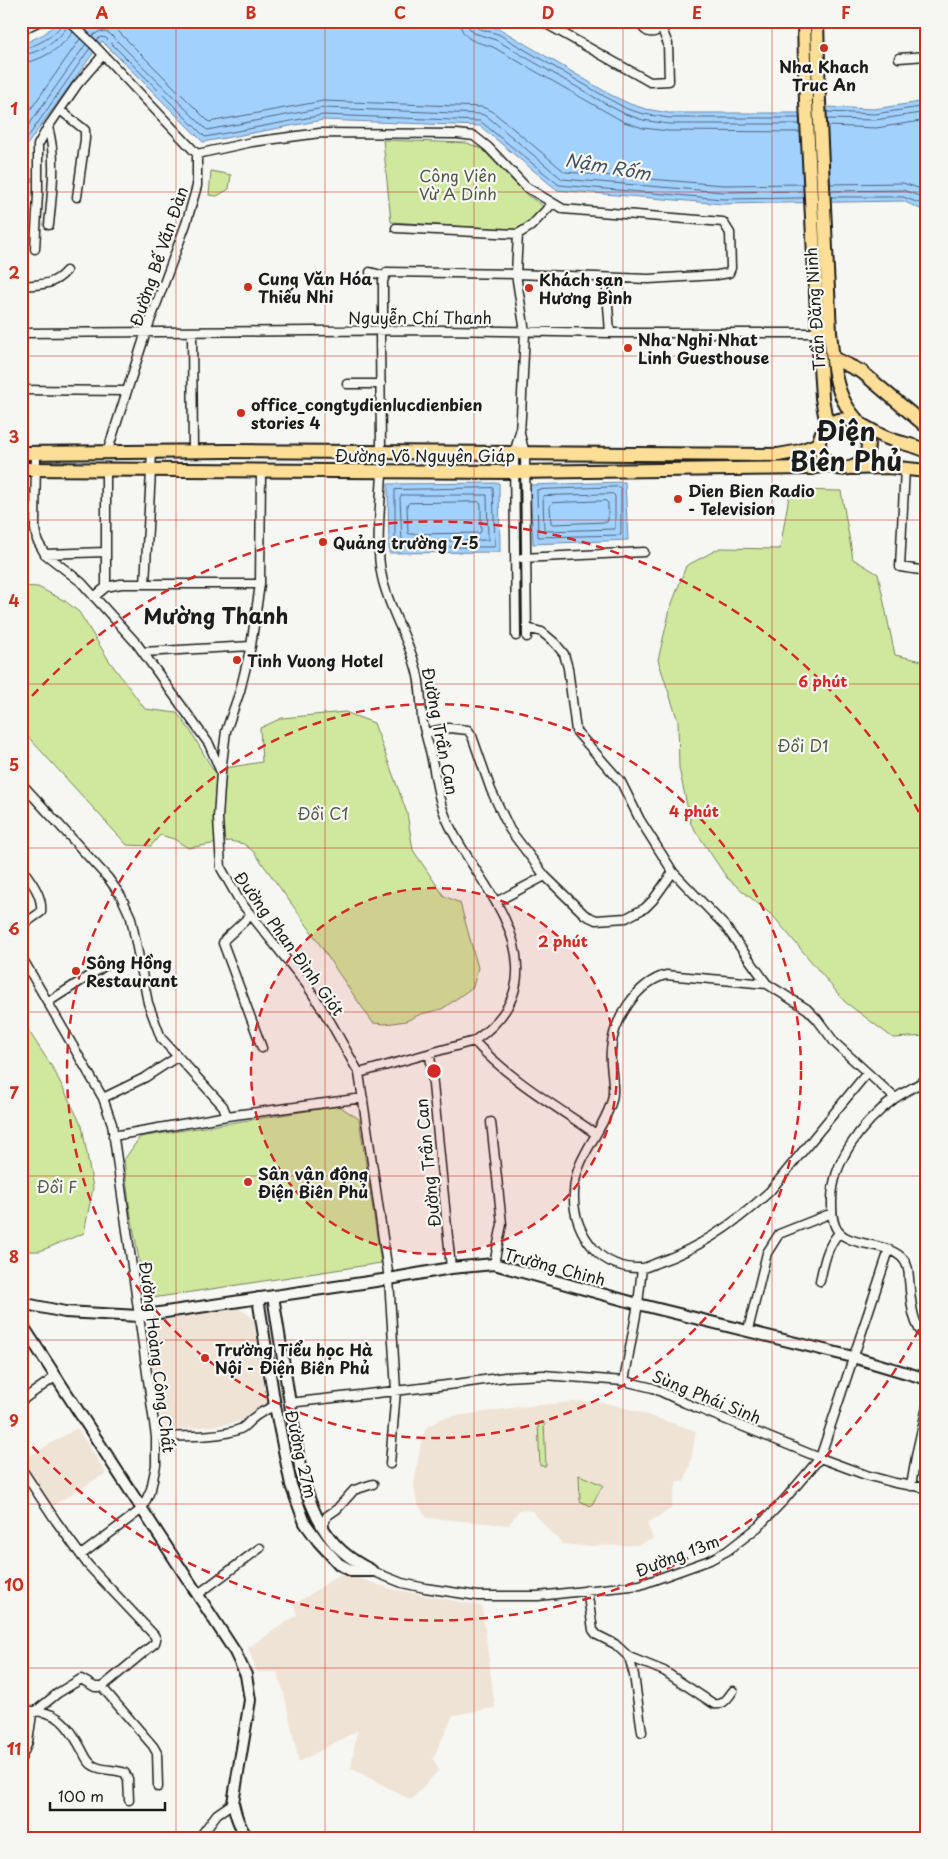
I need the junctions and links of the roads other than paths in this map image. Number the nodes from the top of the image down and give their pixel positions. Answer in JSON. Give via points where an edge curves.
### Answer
{"nodes":[{"id":1,"x":40,"y":21,"type":"edge"},
{"id":2,"x":69,"y":21,"type":"edge"},
{"id":3,"x":541,"y":21,"type":"edge"},
{"id":4,"x":640,"y":21,"type":"edge"},
{"id":5,"x":804,"y":21,"type":"edge"},
{"id":6,"x":817,"y":21,"type":"edge"},
{"id":7,"x":662,"y":24,"type":"edge"},
{"id":8,"x":21,"y":30,"type":"edge"},
{"id":9,"x":103,"y":55,"type":"junction"},
{"id":10,"x":927,"y":56,"type":"edge"},
{"id":11,"x":899,"y":58,"type":"dead end"},
{"id":12,"x":812,"y":102,"type":"junction"},
{"id":13,"x":60,"y":110,"type":"junction"},
{"id":14,"x":48,"y":126,"type":"junction"},
{"id":15,"x":197,"y":154,"type":"junction"},
{"id":16,"x":77,"y":197,"type":"dead end"},
{"id":17,"x":552,"y":204,"type":"junction"},
{"id":18,"x":49,"y":225,"type":"dead end"},
{"id":19,"x":396,"y":228,"type":"dead end"},
{"id":20,"x":518,"y":234,"type":"junction"},
{"id":21,"x":35,"y":250,"type":"dead end"},
{"id":22,"x":66,"y":270,"type":"dead end"},
{"id":23,"x":370,"y":272,"type":"dead end"},
{"id":24,"x":516,"y":274,"type":"junction"},
{"id":25,"x":384,"y":276,"type":"junction"},
{"id":26,"x":606,"y":278,"type":"junction"},
{"id":27,"x":21,"y":286,"type":"edge"},
{"id":28,"x":382,"y":331,"type":"junction"},
{"id":29,"x":146,"y":332,"type":"junction"},
{"id":30,"x":192,"y":332,"type":"junction"},
{"id":31,"x":525,"y":332,"type":"junction"},
{"id":32,"x":824,"y":332,"type":"junction"},
{"id":33,"x":21,"y":333,"type":"edge"},
{"id":34,"x":610,"y":333,"type":"junction"},
{"id":35,"x":833,"y":358,"type":"junction"},
{"id":36,"x":347,"y":384,"type":"dead end"},
{"id":37,"x":381,"y":384,"type":"junction"},
{"id":38,"x":21,"y":390,"type":"edge"},
{"id":39,"x":127,"y":391,"type":"junction"},
{"id":40,"x":829,"y":424,"type":"junction"},
{"id":41,"x":863,"y":427,"type":"junction"},
{"id":42,"x":927,"y":428,"type":"edge"},
{"id":43,"x":819,"y":444,"type":"junction"},
{"id":44,"x":381,"y":451,"type":"junction"},
{"id":45,"x":927,"y":451,"type":"edge"},
{"id":46,"x":106,"y":452,"type":"junction"},
{"id":47,"x":152,"y":452,"type":"junction"},
{"id":48,"x":193,"y":452,"type":"junction"},
{"id":49,"x":21,"y":453,"type":"edge"},
{"id":50,"x":36,"y":454,"type":"junction"},
{"id":51,"x":520,"y":454,"type":"junction"},
{"id":52,"x":829,"y":464,"type":"junction"},
{"id":53,"x":852,"y":468,"type":"junction"},
{"id":54,"x":905,"y":468,"type":"junction"},
{"id":55,"x":21,"y":469,"type":"edge"},
{"id":56,"x":35,"y":470,"type":"junction"},
{"id":57,"x":106,"y":470,"type":"junction"},
{"id":58,"x":152,"y":470,"type":"junction"},
{"id":59,"x":261,"y":470,"type":"junction"},
{"id":60,"x":927,"y":470,"type":"edge"},
{"id":61,"x":382,"y":471,"type":"junction"},
{"id":62,"x":520,"y":472,"type":"junction"},
{"id":63,"x":106,"y":552,"type":"junction"},
{"id":64,"x":644,"y":552,"type":"dead end"},
{"id":65,"x":45,"y":554,"type":"junction"},
{"id":66,"x":525,"y":557,"type":"junction"},
{"id":67,"x":515,"y":558,"type":"junction"},
{"id":68,"x":927,"y":571,"type":"edge"},
{"id":69,"x":145,"y":584,"type":"junction"},
{"id":70,"x":260,"y":584,"type":"junction"},
{"id":71,"x":106,"y":587,"type":"junction"},
{"id":72,"x":94,"y":596,"type":"junction"},
{"id":73,"x":527,"y":628,"type":"junction"},
{"id":74,"x":516,"y":636,"type":"dead end"},
{"id":75,"x":527,"y":637,"type":"dead end"},
{"id":76,"x":251,"y":646,"type":"junction"},
{"id":77,"x":143,"y":652,"type":"junction"},
{"id":78,"x":425,"y":733,"type":"junction"},
{"id":79,"x":220,"y":772,"type":"junction"},
{"id":80,"x":21,"y":783,"type":"edge"},
{"id":81,"x":21,"y":867,"type":"edge"},
{"id":82,"x":673,"y":872,"type":"junction"},
{"id":83,"x":545,"y":876,"type":"junction"},
{"id":84,"x":496,"y":902,"type":"junction"},
{"id":85,"x":251,"y":915,"type":"junction"},
{"id":86,"x":21,"y":926,"type":"edge"},
{"id":87,"x":21,"y":956,"type":"edge"},
{"id":88,"x":106,"y":965,"type":"dead end"},
{"id":89,"x":767,"y":984,"type":"junction"},
{"id":90,"x":48,"y":1002,"type":"junction"},
{"id":91,"x":474,"y":1041,"type":"junction"},
{"id":92,"x":262,"y":1048,"type":"dead end"},
{"id":93,"x":430,"y":1054,"type":"junction"},
{"id":94,"x":177,"y":1057,"type":"junction"},
{"id":95,"x":359,"y":1073,"type":"junction"},
{"id":96,"x":867,"y":1073,"type":"junction"},
{"id":97,"x":927,"y":1080,"type":"edge"},
{"id":98,"x":103,"y":1098,"type":"junction"},
{"id":99,"x":363,"y":1098,"type":"junction"},
{"id":100,"x":895,"y":1098,"type":"junction"},
{"id":101,"x":227,"y":1116,"type":"junction"},
{"id":102,"x":491,"y":1122,"type":"dead end"},
{"id":103,"x":596,"y":1134,"type":"junction"},
{"id":104,"x":113,"y":1136,"type":"junction"},
{"id":105,"x":832,"y":1213,"type":"junction"},
{"id":106,"x":839,"y":1233,"type":"junction"},
{"id":107,"x":888,"y":1250,"type":"junction"},
{"id":108,"x":494,"y":1264,"type":"junction"},
{"id":109,"x":451,"y":1268,"type":"junction"},
{"id":110,"x":642,"y":1268,"type":"junction"},
{"id":111,"x":389,"y":1279,"type":"junction"},
{"id":112,"x":820,"y":1280,"type":"dead end"},
{"id":113,"x":273,"y":1296,"type":"junction"},
{"id":114,"x":258,"y":1298,"type":"junction"},
{"id":115,"x":21,"y":1303,"type":"edge"},
{"id":116,"x":638,"y":1304,"type":"junction"},
{"id":117,"x":139,"y":1316,"type":"junction"},
{"id":118,"x":21,"y":1323,"type":"edge"},
{"id":119,"x":748,"y":1330,"type":"junction"},
{"id":120,"x":927,"y":1339,"type":"edge"},
{"id":121,"x":853,"y":1357,"type":"junction"},
{"id":122,"x":282,"y":1359,"type":"junction"},
{"id":123,"x":268,"y":1361,"type":"junction"},
{"id":124,"x":55,"y":1377,"type":"junction"},
{"id":125,"x":927,"y":1378,"type":"edge"},
{"id":126,"x":624,"y":1381,"type":"junction"},
{"id":127,"x":396,"y":1390,"type":"junction"},
{"id":128,"x":21,"y":1400,"type":"edge"},
{"id":129,"x":289,"y":1403,"type":"junction"},
{"id":130,"x":275,"y":1406,"type":"junction"},
{"id":131,"x":927,"y":1407,"type":"edge"},
{"id":132,"x":156,"y":1437,"type":"junction"},
{"id":133,"x":820,"y":1458,"type":"junction"},
{"id":134,"x":390,"y":1464,"type":"dead end"},
{"id":135,"x":21,"y":1468,"type":"edge"},
{"id":136,"x":373,"y":1484,"type":"dead end"},
{"id":137,"x":911,"y":1486,"type":"junction"},
{"id":138,"x":927,"y":1488,"type":"edge"},
{"id":139,"x":142,"y":1509,"type":"junction"},
{"id":140,"x":323,"y":1526,"type":"junction"},
{"id":141,"x":260,"y":1548,"type":"dead end"},
{"id":142,"x":81,"y":1555,"type":"junction"},
{"id":143,"x":372,"y":1571,"type":"junction"},
{"id":144,"x":587,"y":1590,"type":"junction"},
{"id":145,"x":197,"y":1595,"type":"junction"},
{"id":146,"x":629,"y":1657,"type":"junction"},
{"id":147,"x":102,"y":1687,"type":"junction"},
{"id":148,"x":733,"y":1691,"type":"dead end"},
{"id":149,"x":37,"y":1710,"type":"junction"},
{"id":150,"x":21,"y":1711,"type":"edge"},
{"id":151,"x":642,"y":1732,"type":"dead end"},
{"id":152,"x":21,"y":1760,"type":"edge"},
{"id":153,"x":158,"y":1786,"type":"dead end"},
{"id":154,"x":130,"y":1800,"type":"dead end"},
{"id":155,"x":233,"y":1803,"type":"junction"},
{"id":156,"x":199,"y":1838,"type":"edge"},
{"id":157,"x":248,"y":1838,"type":"edge"}],
"edges":[{"from":1,"to":8,"type":"street"},
{"from":2,"to":9,"type":"street"},
{"from":3,"to":7,"type":"street","via":[[650,82],[669,81],[668,44]]},
{"from":4,"to":7,"type":"street","via":[[642,28],[652,33]]},
{"from":5,"to":12,"type":"main road"},
{"from":6,"to":12,"type":"main road"},
{"from":9,"to":13,"type":"street"},
{"from":9,"to":15,"type":"street"},
{"from":10,"to":11,"type":"street"},
{"from":12,"to":32,"type":"main road","name":"Trần Đăng Ninh"},
{"from":13,"to":14,"type":"street"},
{"from":13,"to":16,"type":"street","via":[[85,130]]},
{"from":14,"to":18,"type":"street","via":[[52,139]]},
{"from":14,"to":21,"type":"street","via":[[38,145]]},
{"from":15,"to":17,"type":"street","via":[[252,142],[320,133],[474,136],[526,187]]},
{"from":15,"to":29,"type":"street","name":"Đường Bế Văn Đàn","via":[[197,186]]},
{"from":17,"to":20,"type":"street","via":[[531,226]]},
{"from":17,"to":26,"type":"street","via":[[578,212],[723,222],[728,228],[732,263],[729,273],[650,279]]},
{"from":19,"to":20,"type":"street"},
{"from":20,"to":24,"type":"street"},
{"from":22,"to":27,"type":"street","via":[[49,283]]},
{"from":23,"to":25,"type":"street"},
{"from":24,"to":25,"type":"street","via":[[387,272]]},
{"from":24,"to":26,"type":"street"},
{"from":24,"to":31,"type":"street"},
{"from":25,"to":28,"type":"street"},
{"from":26,"to":34,"type":"street"},
{"from":28,"to":30,"type":"street","name":"Nguyễn Chí Thanh"},
{"from":28,"to":31,"type":"street","name":"Nguyễn Chí Thanh"},
{"from":28,"to":37,"type":"street"},
{"from":29,"to":30,"type":"street","name":"Nguyễn Chí Thanh"},
{"from":29,"to":33,"type":"street","name":"Nguyễn Chí Thanh"},
{"from":29,"to":39,"type":"street","name":"Đường Bế Văn Đàn"},
{"from":30,"to":48,"type":"street"},
{"from":31,"to":34,"type":"street","name":"Nguyễn Chí Thanh"},
{"from":31,"to":51,"type":"street"},
{"from":32,"to":34,"type":"street","name":"Nguyễn Chí Thanh"},
{"from":32,"to":35,"type":"main road","name":"Trần Đăng Ninh"},
{"from":32,"to":40,"type":"main road","name":"Trần Đăng Ninh","via":[[822,398]]},
{"from":35,"to":41,"type":"main road","name":"Trần Đăng Ninh","via":[[837,385],[846,405]]},
{"from":35,"to":42,"type":"main road","via":[[862,372]]},
{"from":36,"to":37,"type":"street"},
{"from":37,"to":44,"type":"street"},
{"from":38,"to":39,"type":"street"},
{"from":39,"to":46,"type":"street","name":"Đường Bế Văn Đàn"},
{"from":40,"to":41,"type":"main road","via":[[843,419]]},
{"from":40,"to":43,"type":"main road","via":[[820,436]]},
{"from":41,"to":45,"type":"main road"},
{"from":41,"to":53,"type":"main road","via":[[869,443],[868,451]]},
{"from":43,"to":51,"type":"main road","name":"Đường Võ Nguyên Giáp","via":[[778,455]]},
{"from":43,"to":52,"type":"main road"},
{"from":44,"to":48,"type":"main road","name":"Đường Võ Nguyên Giáp"},
{"from":44,"to":51,"type":"main road","name":"Đường Võ Nguyên Giáp"},
{"from":44,"to":61,"type":"main road"},
{"from":46,"to":47,"type":"main road","name":"Đường Võ Nguyên Giáp"},
{"from":46,"to":50,"type":"main road","name":"Đường Võ Nguyên Giáp"},
{"from":46,"to":57,"type":"main road"},
{"from":47,"to":48,"type":"main road","name":"Đường Võ Nguyên Giáp"},
{"from":47,"to":58,"type":"street"},
{"from":49,"to":50,"type":"main road","name":"Đường Võ Nguyên Giáp"},
{"from":50,"to":56,"type":"street"},
{"from":51,"to":62,"type":"street"},
{"from":52,"to":53,"type":"main road"},
{"from":52,"to":62,"type":"main road","name":"Đường Võ Nguyên Giáp","via":[[812,468]]},
{"from":53,"to":54,"type":"main road"},
{"from":54,"to":60,"type":"main road"},
{"from":54,"to":68,"type":"street","via":[[900,567]]},
{"from":55,"to":56,"type":"main road","name":"Đường Võ Nguyên Giáp"},
{"from":56,"to":57,"type":"main road","name":"Đường Võ Nguyên Giáp"},
{"from":56,"to":65,"type":"street","via":[[35,529]]},
{"from":57,"to":58,"type":"main road","name":"Đường Võ Nguyên Giáp"},
{"from":57,"to":63,"type":"street"},
{"from":58,"to":59,"type":"main road","name":"Đường Võ Nguyên Giáp"},
{"from":58,"to":69,"type":"street"},
{"from":59,"to":61,"type":"main road","name":"Đường Võ Nguyên Giáp"},
{"from":59,"to":70,"type":"street","name":"Đường Phan Đình Giót"},
{"from":61,"to":62,"type":"main road","name":"Đường Võ Nguyên Giáp"},
{"from":61,"to":78,"type":"street","name":"Đường Trần Can","via":[[381,576],[418,676]]},
{"from":62,"to":66,"type":"street"},
{"from":62,"to":67,"type":"street"},
{"from":63,"to":65,"type":"street"},
{"from":63,"to":71,"type":"street"},
{"from":64,"to":66,"type":"street"},
{"from":65,"to":72,"type":"street"},
{"from":66,"to":67,"type":"street"},
{"from":66,"to":73,"type":"street"},
{"from":67,"to":74,"type":"street"},
{"from":69,"to":70,"type":"street"},
{"from":69,"to":71,"type":"street"},
{"from":70,"to":76,"type":"street","name":"Đường Phan Đình Giót"},
{"from":71,"to":72,"type":"street"},
{"from":72,"to":77,"type":"street"},
{"from":73,"to":75,"type":"street"},
{"from":73,"to":82,"type":"street","via":[[542,632],[564,654],[576,731],[621,782],[640,820]]},
{"from":76,"to":77,"type":"street"},
{"from":76,"to":79,"type":"street","name":"Đường Phan Đình Giót","via":[[226,731]]},
{"from":77,"to":79,"type":"street","via":[[209,744]]},
{"from":78,"to":83,"type":"street","via":[[449,728],[468,730],[510,830]]},
{"from":78,"to":84,"type":"street","name":"Đường Trần Can","via":[[443,810]]},
{"from":79,"to":85,"type":"street","name":"Đường Phan Đình Giót","via":[[221,868]]},
{"from":80,"to":94,"type":"street","via":[[121,896],[131,918],[154,1024]]},
{"from":81,"to":86,"type":"street","via":[[42,904],[40,912]]},
{"from":82,"to":83,"type":"street","via":[[645,908],[626,918],[610,920],[596,920],[584,915]]},
{"from":82,"to":89,"type":"street","via":[[725,926]]},
{"from":83,"to":84,"type":"street"},
{"from":84,"to":91,"type":"street","name":"Đường Trần Can","via":[[514,946],[517,982],[511,1002],[498,1021]]},
{"from":85,"to":92,"type":"street","via":[[223,944]]},
{"from":85,"to":95,"type":"street","name":"Đường Phan Đình Giót","via":[[307,985]]},
{"from":87,"to":90,"type":"street","name":"Đường Hoàng Công Chất"},
{"from":88,"to":90,"type":"street"},
{"from":89,"to":96,"type":"street","via":[[807,1010]]},
{"from":89,"to":103,"type":"street","via":[[666,975],[656,978],[636,994],[615,1030],[611,1050],[612,1098]]},
{"from":90,"to":98,"type":"street","name":"Đường Hoàng Công Chất"},
{"from":91,"to":93,"type":"street","name":"Đường Trần Can"},
{"from":91,"to":103,"type":"street","via":[[531,1089]]},
{"from":93,"to":95,"type":"street","name":"Đường Trần Can"},
{"from":93,"to":109,"type":"street","name":"Đường Trần Can"},
{"from":94,"to":98,"type":"street"},
{"from":94,"to":101,"type":"street","via":[[223,1106]]},
{"from":95,"to":99,"type":"street","name":"Đường Phan Đình Giót"},
{"from":96,"to":100,"type":"street"},
{"from":96,"to":110,"type":"street","via":[[755,1205],[696,1247]]},
{"from":97,"to":100,"type":"street"},
{"from":98,"to":104,"type":"street","name":"Đường Hoàng Công Chất"},
{"from":99,"to":101,"type":"street"},
{"from":99,"to":111,"type":"street","name":"Đường Phan Đình Giót"},
{"from":100,"to":105,"type":"street","via":[[845,1154],[832,1186]]},
{"from":101,"to":104,"type":"street"},
{"from":102,"to":108,"type":"street","via":[[502,1224]]},
{"from":103,"to":110,"type":"street","via":[[576,1172],[576,1220],[599,1255],[612,1263]]},
{"from":104,"to":117,"type":"street","name":"Đường Hoàng Công Chất"},
{"from":105,"to":106,"type":"street"},
{"from":105,"to":119,"type":"street","via":[[786,1230],[775,1239],[767,1253]]},
{"from":106,"to":107,"type":"street"},
{"from":106,"to":112,"type":"street","via":[[827,1252]]},
{"from":107,"to":120,"type":"street","via":[[905,1261],[916,1324]]},
{"from":107,"to":121,"type":"street","name":"Đường 13m"},
{"from":108,"to":109,"type":"street","name":"Trường Chinh"},
{"from":108,"to":116,"type":"street","name":"Trường Chinh"},
{"from":109,"to":111,"type":"street","name":"Trường Chinh"},
{"from":110,"to":116,"type":"street"},
{"from":111,"to":113,"type":"street","name":"Trường Chinh"},
{"from":111,"to":127,"type":"street","name":"Đường Phan Đình Giót"},
{"from":113,"to":114,"type":"street","name":"Trường Chinh"},
{"from":113,"to":122,"type":"street","name":"Đường 27m"},
{"from":114,"to":117,"type":"street","name":"Trường Chinh"},
{"from":114,"to":123,"type":"street","name":"Đường 27m"},
{"from":115,"to":117,"type":"street","name":"Trường Chinh","via":[[65,1312]]},
{"from":116,"to":119,"type":"street","name":"Trường Chinh"},
{"from":116,"to":126,"type":"street"},
{"from":117,"to":132,"type":"street","name":"Đường Hoàng Công Chất"},
{"from":118,"to":124,"type":"street"},
{"from":119,"to":121,"type":"street","name":"Trường Chinh"},
{"from":121,"to":125,"type":"street","name":"Trường Chinh"},
{"from":121,"to":133,"type":"street","name":"Đường 13m"},
{"from":122,"to":123,"type":"street"},
{"from":122,"to":129,"type":"street","name":"Đường 27m"},
{"from":123,"to":130,"type":"street","name":"Đường 27m"},
{"from":124,"to":128,"type":"street"},
{"from":124,"to":139,"type":"street"},
{"from":126,"to":127,"type":"street","name":"Sùng Phái Sinh","via":[[543,1375]]},
{"from":126,"to":133,"type":"street","name":"Sùng Phái Sinh","via":[[653,1388]]},
{"from":127,"to":129,"type":"street","name":"Sùng Phái Sinh"},
{"from":127,"to":134,"type":"street","name":"Đường Phan Đình Giót"},
{"from":129,"to":130,"type":"street"},
{"from":129,"to":140,"type":"street","name":"Đường 27m","via":[[306,1492]]},
{"from":130,"to":132,"type":"street","via":[[236,1430],[197,1436]]},
{"from":130,"to":143,"type":"street","name":"Đường 27m","via":[[291,1485],[305,1523],[339,1564],[352,1571]]},
{"from":131,"to":137,"type":"street"},
{"from":132,"to":139,"type":"street","name":"Đường Hoàng Công Chất","via":[[156,1465],[151,1489]]},
{"from":133,"to":137,"type":"street","name":"Sùng Phái Sinh","via":[[866,1475]]},
{"from":133,"to":144,"type":"street","name":"Đường 13m","via":[[764,1520],[727,1551],[640,1585]]},
{"from":135,"to":142,"type":"street"},
{"from":136,"to":140,"type":"street","via":[[354,1490],[327,1516]]},
{"from":137,"to":138,"type":"street","name":"Sùng Phái Sinh"},
{"from":139,"to":142,"type":"street"},
{"from":139,"to":145,"type":"street"},
{"from":140,"to":143,"type":"street","name":"Đường 27m","via":[[340,1550]]},
{"from":141,"to":145,"type":"street"},
{"from":142,"to":147,"type":"street","via":[[156,1639]]},
{"from":143,"to":144,"type":"street","name":"Đường 13m","via":[[402,1583],[478,1596],[538,1596]]},
{"from":144,"to":146,"type":"street","via":[[594,1633],[616,1644]]},
{"from":145,"to":155,"type":"street","via":[[235,1652],[249,1687],[250,1700]]},
{"from":146,"to":148,"type":"street","via":[[664,1671],[714,1704],[723,1703]]},
{"from":146,"to":151,"type":"street"},
{"from":147,"to":149,"type":"street","via":[[95,1688],[81,1679]]},
{"from":147,"to":153,"type":"street","via":[[157,1753]]},
{"from":149,"to":150,"type":"street"},
{"from":149,"to":152,"type":"street","via":[[32,1714],[28,1742]]},
{"from":149,"to":154,"type":"street","via":[[57,1717],[69,1727],[94,1766],[125,1773]]},
{"from":155,"to":156,"type":"street","via":[[217,1814]]},
{"from":155,"to":157,"type":"street","via":[[242,1831]]}]}
